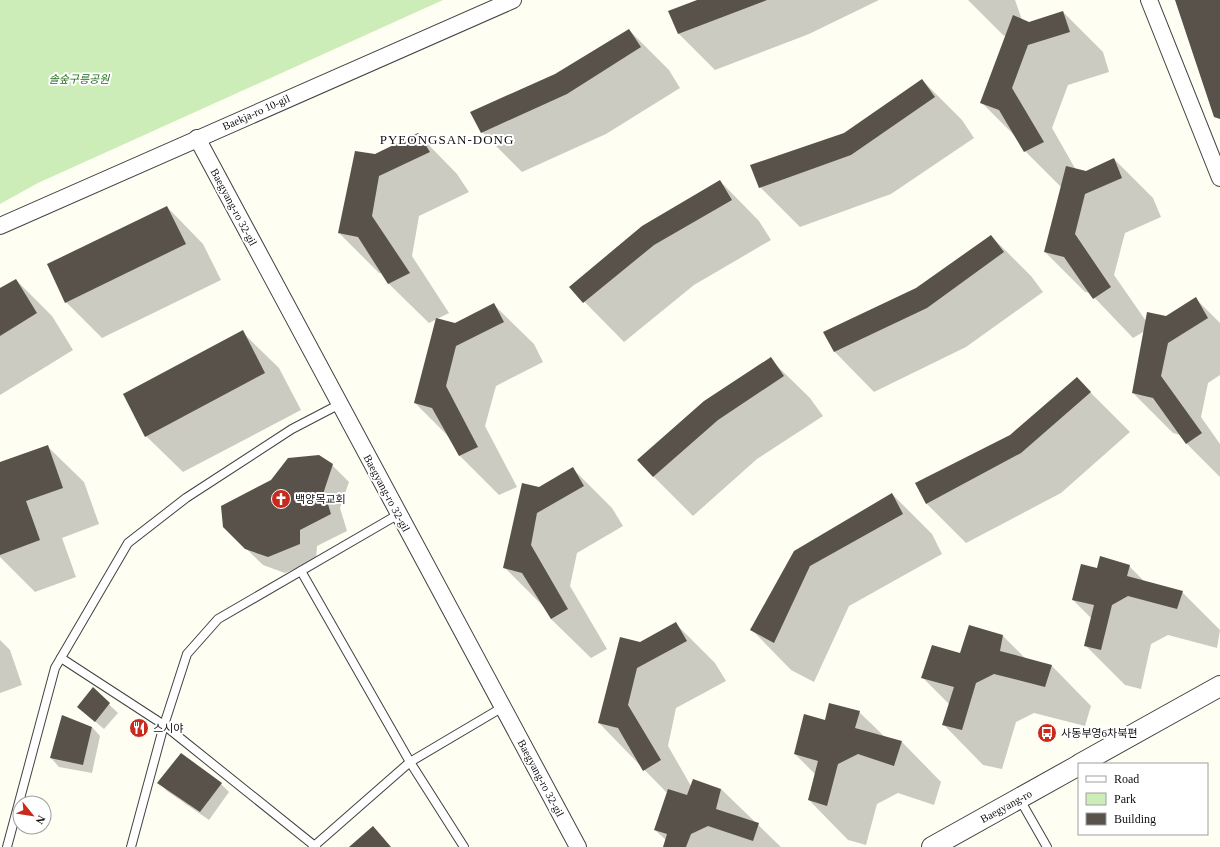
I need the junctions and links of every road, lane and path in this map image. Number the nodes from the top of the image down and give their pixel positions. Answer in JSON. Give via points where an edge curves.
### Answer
{"nodes":[{"id":1,"x":513,"y":0,"type":"edge"},
{"id":2,"x":1149,"y":0,"type":"edge"},
{"id":3,"x":197,"y":138,"type":"junction"},
{"id":4,"x":1215,"y":151,"type":"edge"},
{"id":5,"x":1220,"y":178,"type":"edge"},
{"id":6,"x":0,"y":226,"type":"edge"},
{"id":7,"x":340,"y":404,"type":"junction"},
{"id":8,"x":399,"y":514,"type":"junction"},
{"id":9,"x":301,"y":570,"type":"junction"},
{"id":10,"x":61,"y":658,"type":"junction"},
{"id":11,"x":1220,"y":686,"type":"edge"},
{"id":12,"x":503,"y":707,"type":"junction"},
{"id":13,"x":164,"y":725,"type":"junction"},
{"id":14,"x":410,"y":762,"type":"junction"},
{"id":15,"x":1082,"y":763,"type":"edge"},
{"id":16,"x":1078,"y":765,"type":"edge"},
{"id":17,"x":1019,"y":798,"type":"junction"},
{"id":18,"x":7,"y":847,"type":"edge"},
{"id":19,"x":131,"y":847,"type":"edge"},
{"id":20,"x":315,"y":847,"type":"edge"},
{"id":21,"x":464,"y":847,"type":"edge"},
{"id":22,"x":578,"y":847,"type":"edge"},
{"id":23,"x":932,"y":847,"type":"edge"},
{"id":24,"x":1048,"y":847,"type":"edge"}],
"edges":[{"from":1,"to":3,"type":"street","name":"Baekja-ro 10-gil"},
{"from":2,"to":4,"type":"street"},
{"from":3,"to":6,"type":"street","name":"Baekja-ro 10-gil"},
{"from":3,"to":7,"type":"street","name":"Baegyang-ro 32-gil"},
{"from":4,"to":5,"type":"street"},
{"from":7,"to":8,"type":"street","name":"Baegyang-ro 32-gil"},
{"from":7,"to":10,"type":"lane","via":[[292,429],[186,498],[128,543]]},
{"from":8,"to":9,"type":"lane"},
{"from":8,"to":12,"type":"street","name":"Baegyang-ro 32-gil"},
{"from":9,"to":13,"type":"lane","via":[[218,619],[187,654]]},
{"from":9,"to":14,"type":"lane"},
{"from":10,"to":13,"type":"lane"},
{"from":10,"to":18,"type":"lane","via":[[55,668]]},
{"from":11,"to":15,"type":"street","name":"Baegyang-ro"},
{"from":12,"to":14,"type":"lane"},
{"from":12,"to":22,"type":"street","name":"Baegyang-ro 32-gil"},
{"from":13,"to":19,"type":"lane"},
{"from":13,"to":20,"type":"lane"},
{"from":14,"to":20,"type":"lane"},
{"from":14,"to":21,"type":"lane"},
{"from":16,"to":17,"type":"street","name":"Baegyang-ro"},
{"from":17,"to":23,"type":"street","name":"Baegyang-ro"},
{"from":17,"to":24,"type":"lane"}]}
